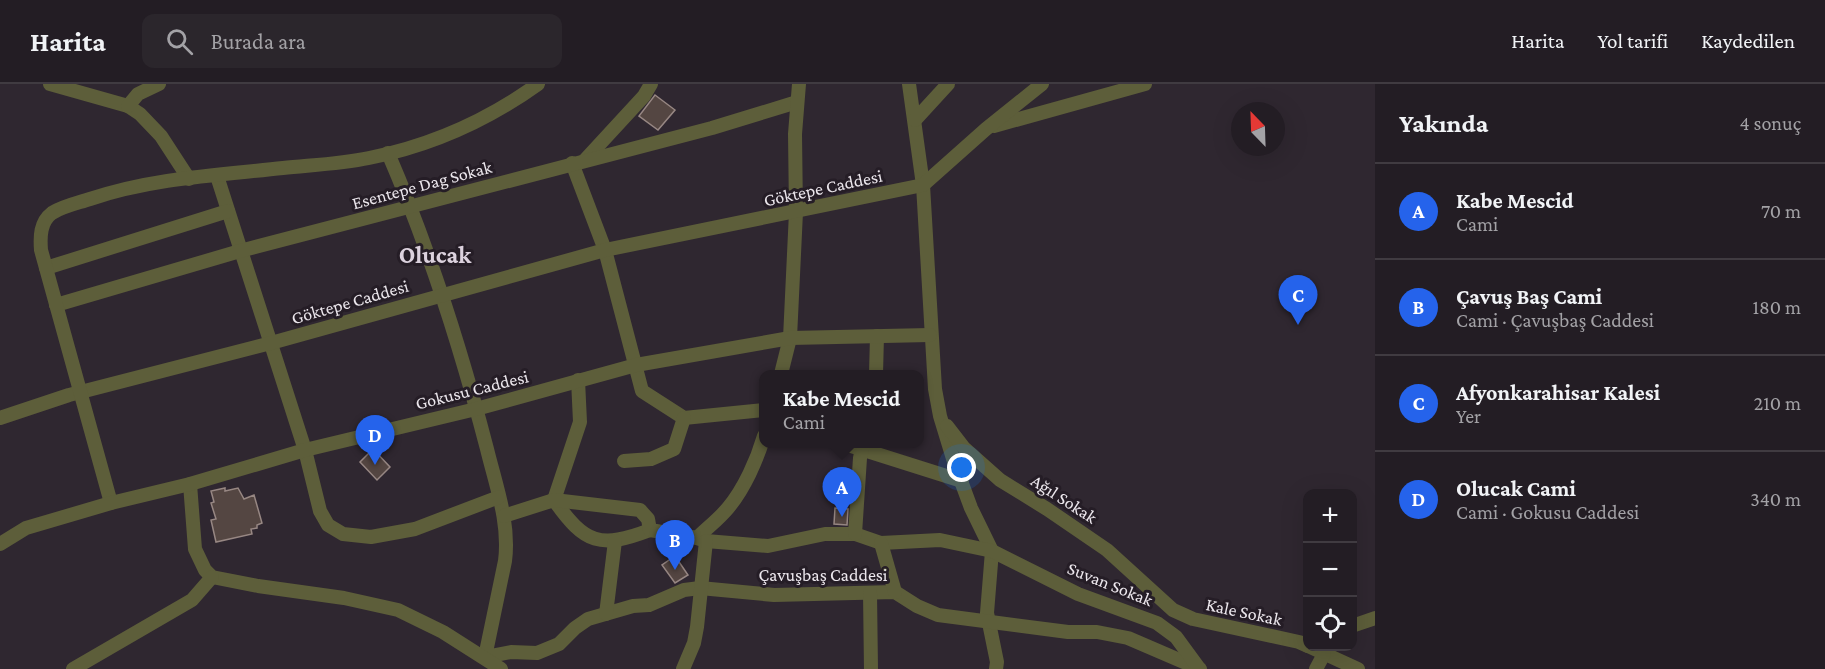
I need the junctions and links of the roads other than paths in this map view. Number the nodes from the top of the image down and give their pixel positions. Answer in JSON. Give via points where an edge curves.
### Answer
{"nodes":[{"id":1,"x":50,"y":84,"type":"edge"},
{"id":2,"x":159,"y":84,"type":"edge"},
{"id":3,"x":538,"y":84,"type":"edge"},
{"id":4,"x":651,"y":84,"type":"edge"},
{"id":5,"x":800,"y":84,"type":"edge"},
{"id":6,"x":909,"y":84,"type":"edge"},
{"id":7,"x":948,"y":84,"type":"edge"},
{"id":8,"x":1042,"y":84,"type":"edge"},
{"id":9,"x":1145,"y":84,"type":"edge"},
{"id":10,"x":797,"y":102,"type":"junction"},
{"id":11,"x":128,"y":106,"type":"junction"},
{"id":12,"x":915,"y":120,"type":"junction"},
{"id":13,"x":986,"y":129,"type":"junction"},
{"id":14,"x":388,"y":153,"type":"junction"},
{"id":15,"x":578,"y":162,"type":"junction"},
{"id":16,"x":217,"y":176,"type":"junction"},
{"id":17,"x":189,"y":179,"type":"junction"},
{"id":18,"x":923,"y":185,"type":"junction"},
{"id":19,"x":411,"y":206,"type":"junction"},
{"id":20,"x":228,"y":211,"type":"junction"},
{"id":21,"x":796,"y":212,"type":"junction"},
{"id":22,"x":605,"y":250,"type":"junction"},
{"id":23,"x":240,"y":251,"type":"junction"},
{"id":24,"x":46,"y":267,"type":"junction"},
{"id":25,"x":441,"y":295,"type":"junction"},
{"id":26,"x":56,"y":305,"type":"junction"},
{"id":27,"x":930,"y":335,"type":"junction"},
{"id":28,"x":877,"y":336,"type":"junction"},
{"id":29,"x":790,"y":338,"type":"junction"},
{"id":30,"x":271,"y":343,"type":"junction"},
{"id":31,"x":636,"y":365,"type":"junction"},
{"id":32,"x":782,"y":370,"type":"edge"},
{"id":33,"x":876,"y":370,"type":"edge"},
{"id":34,"x":578,"y":381,"type":"junction"},
{"id":35,"x":79,"y":392,"type":"junction"},
{"id":36,"x":477,"y":409,"type":"junction"},
{"id":37,"x":759,"y":410,"type":"edge"},
{"id":38,"x":940,"y":416,"type":"junction"},
{"id":39,"x":0,"y":418,"type":"edge"},
{"id":40,"x":684,"y":418,"type":"junction"},
{"id":41,"x":761,"y":448,"type":"edge"},
{"id":42,"x":862,"y":448,"type":"edge"},
{"id":43,"x":867,"y":448,"type":"edge"},
{"id":44,"x":305,"y":450,"type":"junction"},
{"id":45,"x":624,"y":461,"type":"dead end"},
{"id":46,"x":962,"y":481,"type":"junction"},
{"id":47,"x":190,"y":484,"type":"junction"},
{"id":48,"x":499,"y":497,"type":"junction"},
{"id":49,"x":554,"y":500,"type":"junction"},
{"id":50,"x":111,"y":503,"type":"junction"},
{"id":51,"x":504,"y":516,"type":"junction"},
{"id":52,"x":650,"y":530,"type":"junction"},
{"id":53,"x":855,"y":534,"type":"junction"},
{"id":54,"x":702,"y":540,"type":"junction"},
{"id":55,"x":615,"y":541,"type":"junction"},
{"id":56,"x":881,"y":543,"type":"junction"},
{"id":57,"x":0,"y":544,"type":"edge"},
{"id":58,"x":992,"y":551,"type":"junction"},
{"id":59,"x":212,"y":577,"type":"junction"},
{"id":60,"x":700,"y":588,"type":"junction"},
{"id":61,"x":895,"y":592,"type":"junction"},
{"id":62,"x":870,"y":593,"type":"junction"},
{"id":63,"x":1173,"y":610,"type":"junction"},
{"id":64,"x":606,"y":614,"type":"junction"},
{"id":65,"x":1375,"y":618,"type":"edge"},
{"id":66,"x":989,"y":622,"type":"junction"},
{"id":67,"x":1357,"y":625,"type":"edge"},
{"id":68,"x":1163,"y":627,"type":"junction"},
{"id":69,"x":1303,"y":644,"type":"edge"},
{"id":70,"x":1318,"y":651,"type":"edge"},
{"id":71,"x":1324,"y":654,"type":"junction"},
{"id":72,"x":485,"y":657,"type":"junction"},
{"id":73,"x":73,"y":669,"type":"edge"},
{"id":74,"x":501,"y":669,"type":"edge"},
{"id":75,"x":683,"y":669,"type":"edge"},
{"id":76,"x":871,"y":669,"type":"edge"},
{"id":77,"x":996,"y":669,"type":"edge"},
{"id":78,"x":1200,"y":669,"type":"edge"},
{"id":79,"x":1316,"y":669,"type":"edge"},
{"id":80,"x":1358,"y":669,"type":"edge"}],
"edges":[{"from":1,"to":11,"type":"street"},
{"from":2,"to":11,"type":"street","via":[[138,94]]},
{"from":3,"to":14,"type":"street","via":[[484,118]]},
{"from":4,"to":15,"type":"street","via":[[644,96]]},
{"from":5,"to":10,"type":"street"},
{"from":6,"to":12,"type":"street"},
{"from":7,"to":12,"type":"street"},
{"from":8,"to":13,"type":"street"},
{"from":9,"to":13,"type":"street"},
{"from":10,"to":15,"type":"street","name":"Esentepe Dag Sokak"},
{"from":10,"to":21,"type":"street"},
{"from":11,"to":17,"type":"street","via":[[161,136]]},
{"from":12,"to":18,"type":"street"},
{"from":13,"to":18,"type":"street"},
{"from":14,"to":16,"type":"street","via":[[338,163]]},
{"from":14,"to":19,"type":"street"},
{"from":15,"to":19,"type":"street","name":"Esentepe Dag Sokak"},
{"from":15,"to":22,"type":"street"},
{"from":16,"to":17,"type":"street"},
{"from":16,"to":20,"type":"street"},
{"from":17,"to":24,"type":"street","via":[[152,182],[51,214],[40,234]]},
{"from":18,"to":21,"type":"street","name":"Göktepe Caddesi"},
{"from":18,"to":27,"type":"street"},
{"from":19,"to":23,"type":"street","name":"Esentepe Dag Sokak"},
{"from":19,"to":25,"type":"street"},
{"from":20,"to":23,"type":"street"},
{"from":20,"to":24,"type":"street"},
{"from":21,"to":22,"type":"street","name":"Göktepe Caddesi"},
{"from":21,"to":29,"type":"street"},
{"from":22,"to":25,"type":"street","name":"Göktepe Caddesi"},
{"from":22,"to":31,"type":"street"},
{"from":23,"to":26,"type":"street","name":"Esentepe Dag Sokak"},
{"from":23,"to":30,"type":"street"},
{"from":24,"to":26,"type":"street"},
{"from":25,"to":30,"type":"street","name":"Göktepe Caddesi"},
{"from":25,"to":36,"type":"street"},
{"from":26,"to":35,"type":"street"},
{"from":27,"to":28,"type":"street","name":"Gokusu Caddesi"},
{"from":27,"to":38,"type":"street"},
{"from":28,"to":29,"type":"street","name":"Gokusu Caddesi"},
{"from":28,"to":33,"type":"street"},
{"from":29,"to":31,"type":"street","name":"Gokusu Caddesi"},
{"from":29,"to":32,"type":"street"},
{"from":30,"to":35,"type":"street","name":"Göktepe Caddesi"},
{"from":30,"to":44,"type":"street"},
{"from":31,"to":34,"type":"street","name":"Gokusu Caddesi"},
{"from":31,"to":40,"type":"street","via":[[642,391]]},
{"from":34,"to":36,"type":"street","name":"Gokusu Caddesi"},
{"from":34,"to":49,"type":"street","via":[[580,422]]},
{"from":35,"to":39,"type":"street","name":"Göktepe Caddesi"},
{"from":35,"to":50,"type":"street"},
{"from":36,"to":44,"type":"street","name":"Gokusu Caddesi"},
{"from":36,"to":48,"type":"street"},
{"from":37,"to":40,"type":"street"},
{"from":38,"to":46,"type":"street"},
{"from":38,"to":63,"type":"street","name":"Ağıl Sokak","via":[[964,448],[1000,480],[1107,550]]},
{"from":40,"to":45,"type":"street","via":[[674,449],[651,459]]},
{"from":41,"to":54,"type":"street","via":[[729,507]]},
{"from":42,"to":53,"type":"street"},
{"from":43,"to":46,"type":"street"},
{"from":44,"to":47,"type":"street","name":"Gokusu Caddesi"},
{"from":44,"to":48,"type":"street","via":[[320,511],[328,525],[343,534],[371,537],[415,528]]},
{"from":46,"to":58,"type":"street"},
{"from":47,"to":50,"type":"street","name":"Gokusu Caddesi"},
{"from":47,"to":59,"type":"street","via":[[195,549]]},
{"from":48,"to":51,"type":"street"},
{"from":49,"to":51,"type":"street"},
{"from":49,"to":52,"type":"street","via":[[640,510],[648,519]]},
{"from":49,"to":55,"type":"street","via":[[588,537]]},
{"from":50,"to":57,"type":"street","name":"Gokusu Caddesi","via":[[26,528]]},
{"from":51,"to":72,"type":"street","via":[[505,561]]},
{"from":52,"to":54,"type":"street"},
{"from":52,"to":55,"type":"street"},
{"from":53,"to":54,"type":"street","via":[[825,534],[768,546]]},
{"from":53,"to":56,"type":"street"},
{"from":54,"to":60,"type":"street"},
{"from":55,"to":64,"type":"street"},
{"from":56,"to":58,"type":"street","name":"Suvan Sokak","via":[[940,540]]},
{"from":56,"to":61,"type":"street"},
{"from":58,"to":66,"type":"street"},
{"from":58,"to":68,"type":"street","name":"Suvan Sokak","via":[[1078,594]]},
{"from":59,"to":72,"type":"street","via":[[398,610]]},
{"from":59,"to":73,"type":"street","via":[[192,600]]},
{"from":60,"to":62,"type":"street","name":"Çavuşbaş Caddesi","via":[[774,595]]},
{"from":60,"to":64,"type":"street","name":"Çavuşbaş Caddesi"},
{"from":60,"to":75,"type":"street","via":[[696,635]]},
{"from":61,"to":62,"type":"street","name":"Çavuşbaş Caddesi"},
{"from":61,"to":66,"type":"street","name":"Çavuşbaş Caddesi","via":[[938,615]]},
{"from":62,"to":76,"type":"street"},
{"from":63,"to":68,"type":"street"},
{"from":63,"to":69,"type":"street","name":"Kale Sokak","via":[[1193,619]]},
{"from":64,"to":72,"type":"street","name":"Çavuşbaş Caddesi","via":[[588,619],[559,644],[537,652]]},
{"from":65,"to":67,"type":"street"},
{"from":66,"to":77,"type":"street"},
{"from":66,"to":78,"type":"street","name":"Çavuşbaş Caddesi","via":[[1128,638]]},
{"from":68,"to":78,"type":"street","name":"Suvan Sokak","via":[[1176,637]]},
{"from":70,"to":71,"type":"street","name":"Kale Sokak"},
{"from":71,"to":79,"type":"street"},
{"from":71,"to":80,"type":"street","name":"Kale Sokak"},
{"from":72,"to":74,"type":"street"}]}
